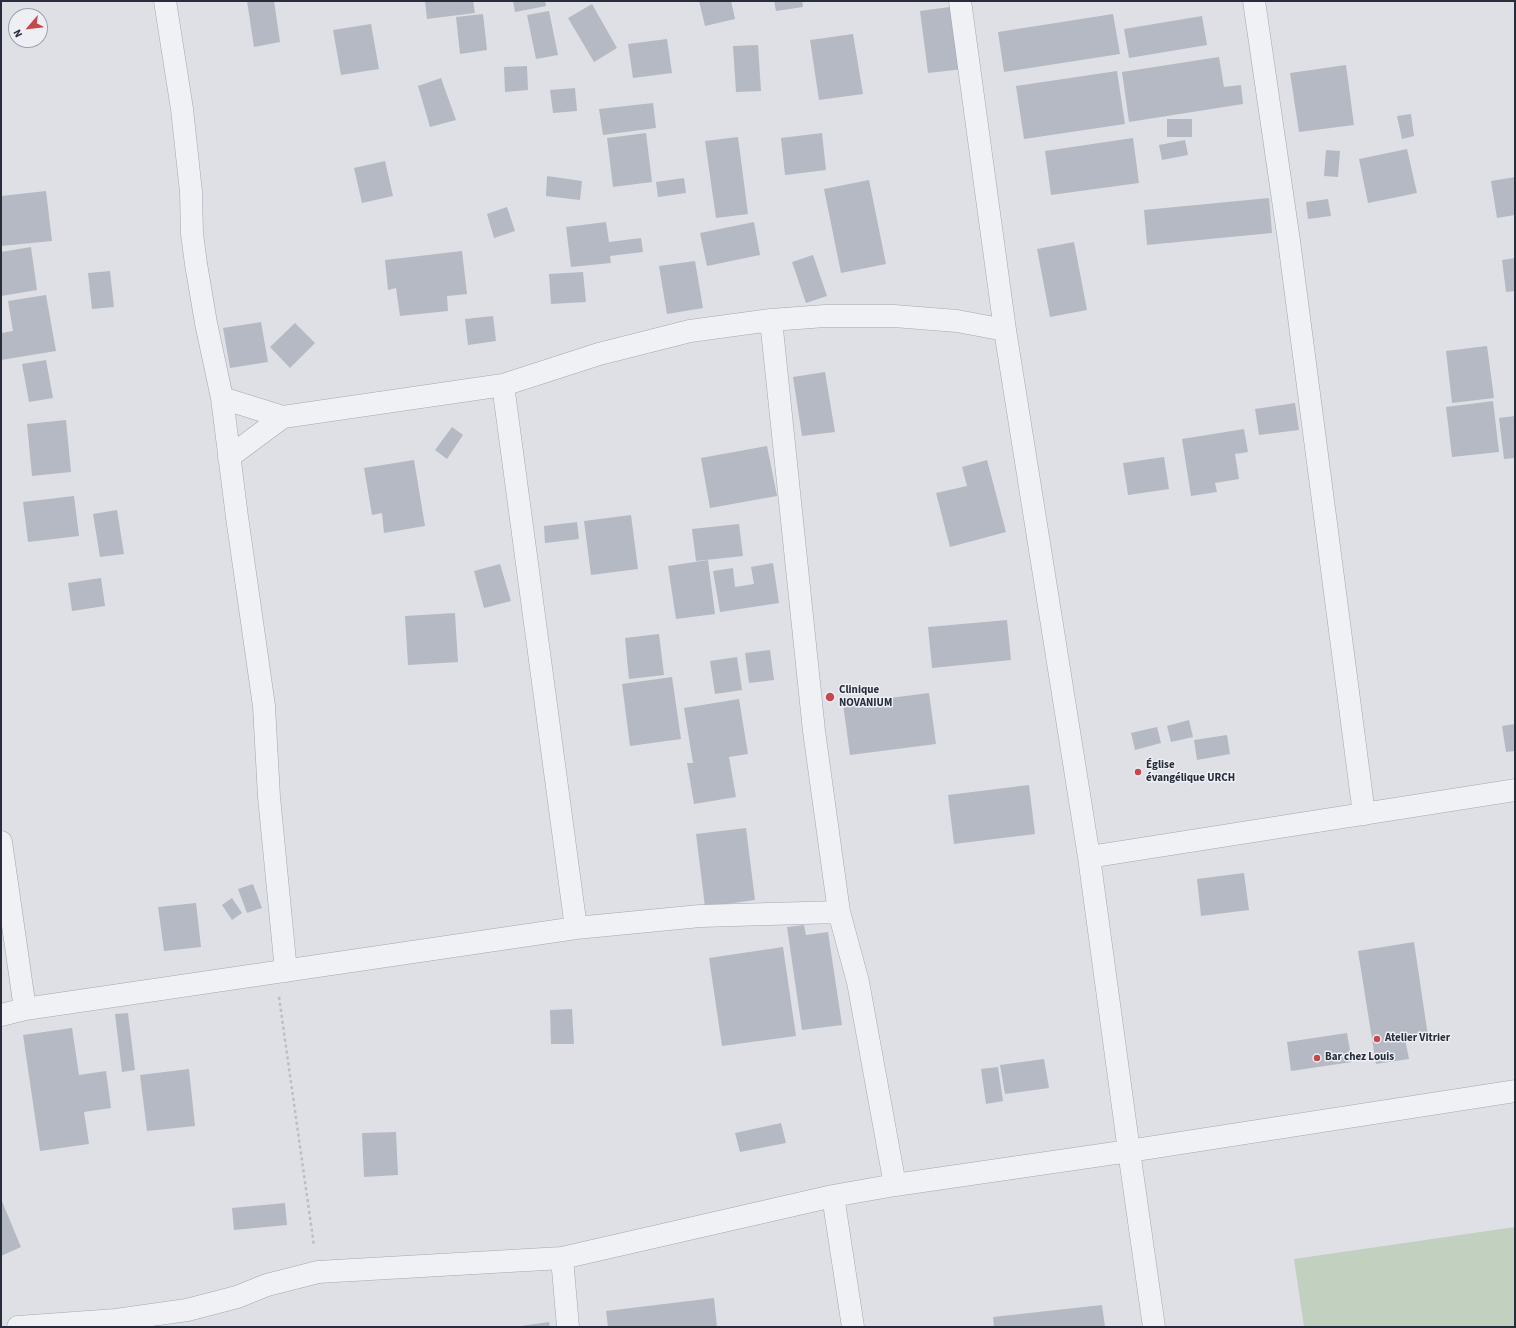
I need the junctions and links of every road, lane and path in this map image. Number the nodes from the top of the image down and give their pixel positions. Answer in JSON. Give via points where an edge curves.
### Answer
{"nodes":[{"id":1,"x":166,"y":1,"type":"edge"},
{"id":2,"x":960,"y":1,"type":"edge"},
{"id":3,"x":1254,"y":1,"type":"edge"},
{"id":4,"x":771,"y":320,"type":"junction"},
{"id":5,"x":1005,"y":330,"type":"junction"},
{"id":6,"x":503,"y":385,"type":"junction"},
{"id":7,"x":222,"y":398,"type":"junction"},
{"id":8,"x":283,"y":417,"type":"junction"},
{"id":9,"x":229,"y":457,"type":"junction"},
{"id":10,"x":1515,"y":790,"type":"edge"},
{"id":11,"x":1364,"y":814,"type":"junction"},
{"id":12,"x":1,"y":842,"type":"edge"},
{"id":13,"x":1089,"y":857,"type":"junction"},
{"id":14,"x":839,"y":912,"type":"junction"},
{"id":15,"x":576,"y":928,"type":"junction"},
{"id":16,"x":281,"y":971,"type":"junction"},
{"id":17,"x":25,"y":1009,"type":"junction"},
{"id":18,"x":1,"y":1015,"type":"edge"},
{"id":19,"x":1515,"y":1091,"type":"edge"},
{"id":20,"x":1129,"y":1151,"type":"junction"},
{"id":21,"x":895,"y":1184,"type":"junction"},
{"id":22,"x":833,"y":1196,"type":"junction"},
{"id":23,"x":562,"y":1258,"type":"junction"},
{"id":24,"x":318,"y":1272,"type":"junction"},
{"id":25,"x":18,"y":1327,"type":"edge"},
{"id":26,"x":568,"y":1327,"type":"edge"},
{"id":27,"x":853,"y":1327,"type":"edge"},
{"id":28,"x":1154,"y":1327,"type":"edge"}],
"edges":[{"from":1,"to":7,"type":"street","via":[[182,109],[191,192],[192,234],[200,292]]},
{"from":2,"to":5,"type":"street"},
{"from":3,"to":11,"type":"street","via":[[1289,241]]},
{"from":4,"to":5,"type":"street","via":[[826,316],[894,316],[957,321]]},
{"from":4,"to":6,"type":"street","via":[[690,331],[599,354]]},
{"from":4,"to":14,"type":"street","via":[[814,731]]},
{"from":5,"to":13,"type":"street"},
{"from":6,"to":8,"type":"street"},
{"from":6,"to":15,"type":"street"},
{"from":7,"to":8,"type":"street"},
{"from":7,"to":9,"type":"street"},
{"from":8,"to":9,"type":"street"},
{"from":9,"to":16,"type":"street","via":[[264,706]]},
{"from":10,"to":11,"type":"street"},
{"from":11,"to":13,"type":"street"},
{"from":12,"to":17,"type":"street"},
{"from":13,"to":20,"type":"street"},
{"from":14,"to":15,"type":"street","via":[[700,916]]},
{"from":14,"to":21,"type":"street","via":[[858,982]]},
{"from":15,"to":16,"type":"street"},
{"from":16,"to":17,"type":"street"},
{"from":16,"to":24,"type":"path"},
{"from":17,"to":18,"type":"street"},
{"from":19,"to":20,"type":"street"},
{"from":20,"to":21,"type":"street"},
{"from":20,"to":28,"type":"street"},
{"from":21,"to":22,"type":"street"},
{"from":22,"to":23,"type":"street"},
{"from":22,"to":27,"type":"street"},
{"from":23,"to":24,"type":"street"},
{"from":23,"to":26,"type":"street"},
{"from":24,"to":25,"type":"street","via":[[187,1310],[116,1320]]}]}
